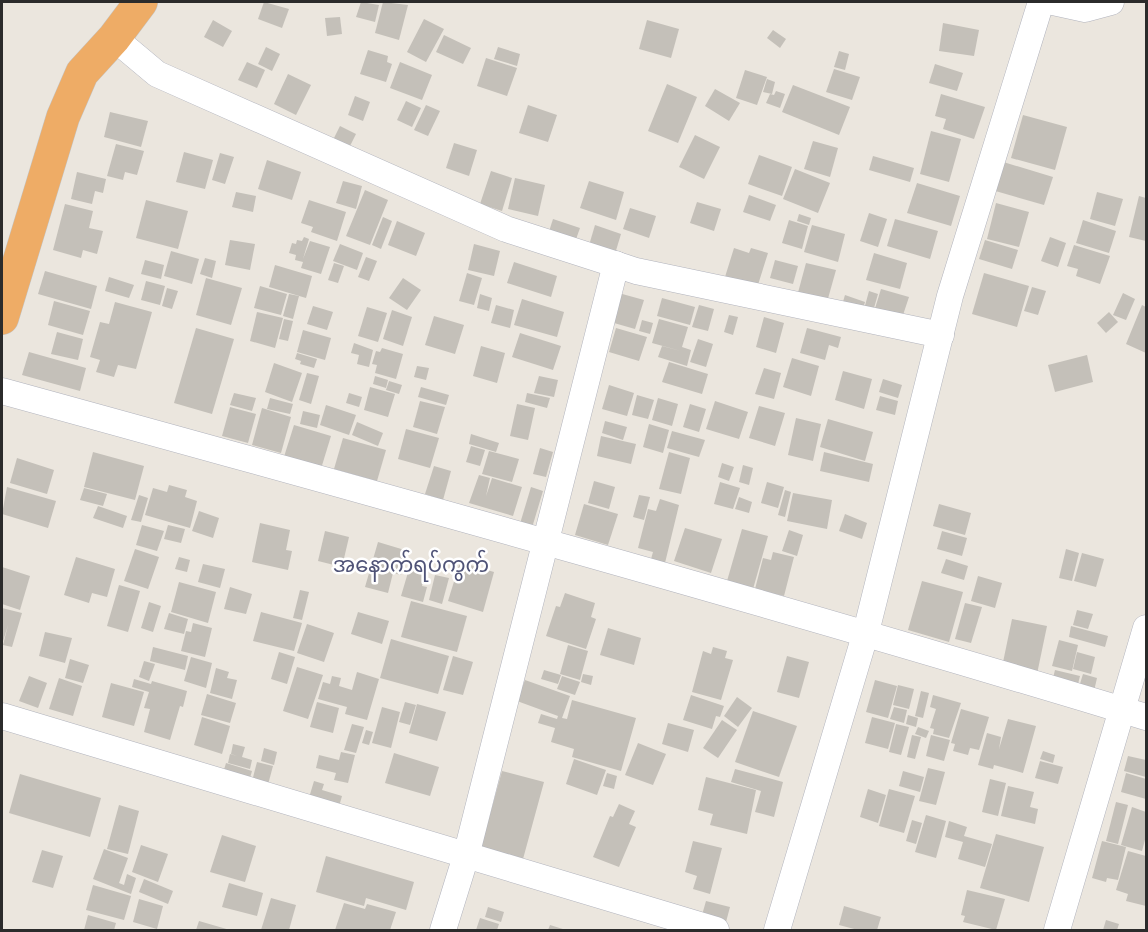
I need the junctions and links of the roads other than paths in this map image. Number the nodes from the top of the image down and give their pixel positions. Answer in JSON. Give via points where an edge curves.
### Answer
{"nodes":[{"id":1,"x":141,"y":2,"type":"edge"},
{"id":2,"x":1041,"y":2,"type":"edge"},
{"id":3,"x":1053,"y":2,"type":"edge"},
{"id":4,"x":1112,"y":2,"type":"edge"},
{"id":5,"x":114,"y":38,"type":"junction"},
{"id":6,"x":616,"y":264,"type":"junction"},
{"id":7,"x":2,"y":318,"type":"edge"},
{"id":8,"x":941,"y":335,"type":"junction"},
{"id":9,"x":2,"y":391,"type":"edge"},
{"id":10,"x":544,"y":540,"type":"junction"},
{"id":11,"x":1146,"y":628,"type":"edge"},
{"id":12,"x":866,"y":632,"type":"junction"},
{"id":13,"x":1122,"y":710,"type":"junction"},
{"id":14,"x":2,"y":716,"type":"edge"},
{"id":15,"x":1146,"y":717,"type":"edge"},
{"id":16,"x":466,"y":856,"type":"junction"},
{"id":17,"x":443,"y":930,"type":"edge"},
{"id":18,"x":716,"y":930,"type":"edge"},
{"id":19,"x":777,"y":930,"type":"edge"},
{"id":20,"x":1057,"y":930,"type":"edge"}],
"edges":[{"from":1,"to":5,"type":"highway"},
{"from":2,"to":8,"type":"street"},
{"from":3,"to":4,"type":"street","via":[[1085,9]]},
{"from":5,"to":6,"type":"street","via":[[168,79],[506,229]]},
{"from":5,"to":7,"type":"highway","via":[[82,73],[63,117]]},
{"from":6,"to":8,"type":"street"},
{"from":6,"to":10,"type":"street"},
{"from":8,"to":12,"type":"street"},
{"from":9,"to":10,"type":"street"},
{"from":10,"to":12,"type":"street"},
{"from":10,"to":16,"type":"street"},
{"from":11,"to":13,"type":"street"},
{"from":12,"to":13,"type":"street"},
{"from":12,"to":19,"type":"street"},
{"from":13,"to":15,"type":"street"},
{"from":13,"to":20,"type":"street"},
{"from":14,"to":16,"type":"street"},
{"from":16,"to":17,"type":"street"},
{"from":16,"to":18,"type":"street"}]}
